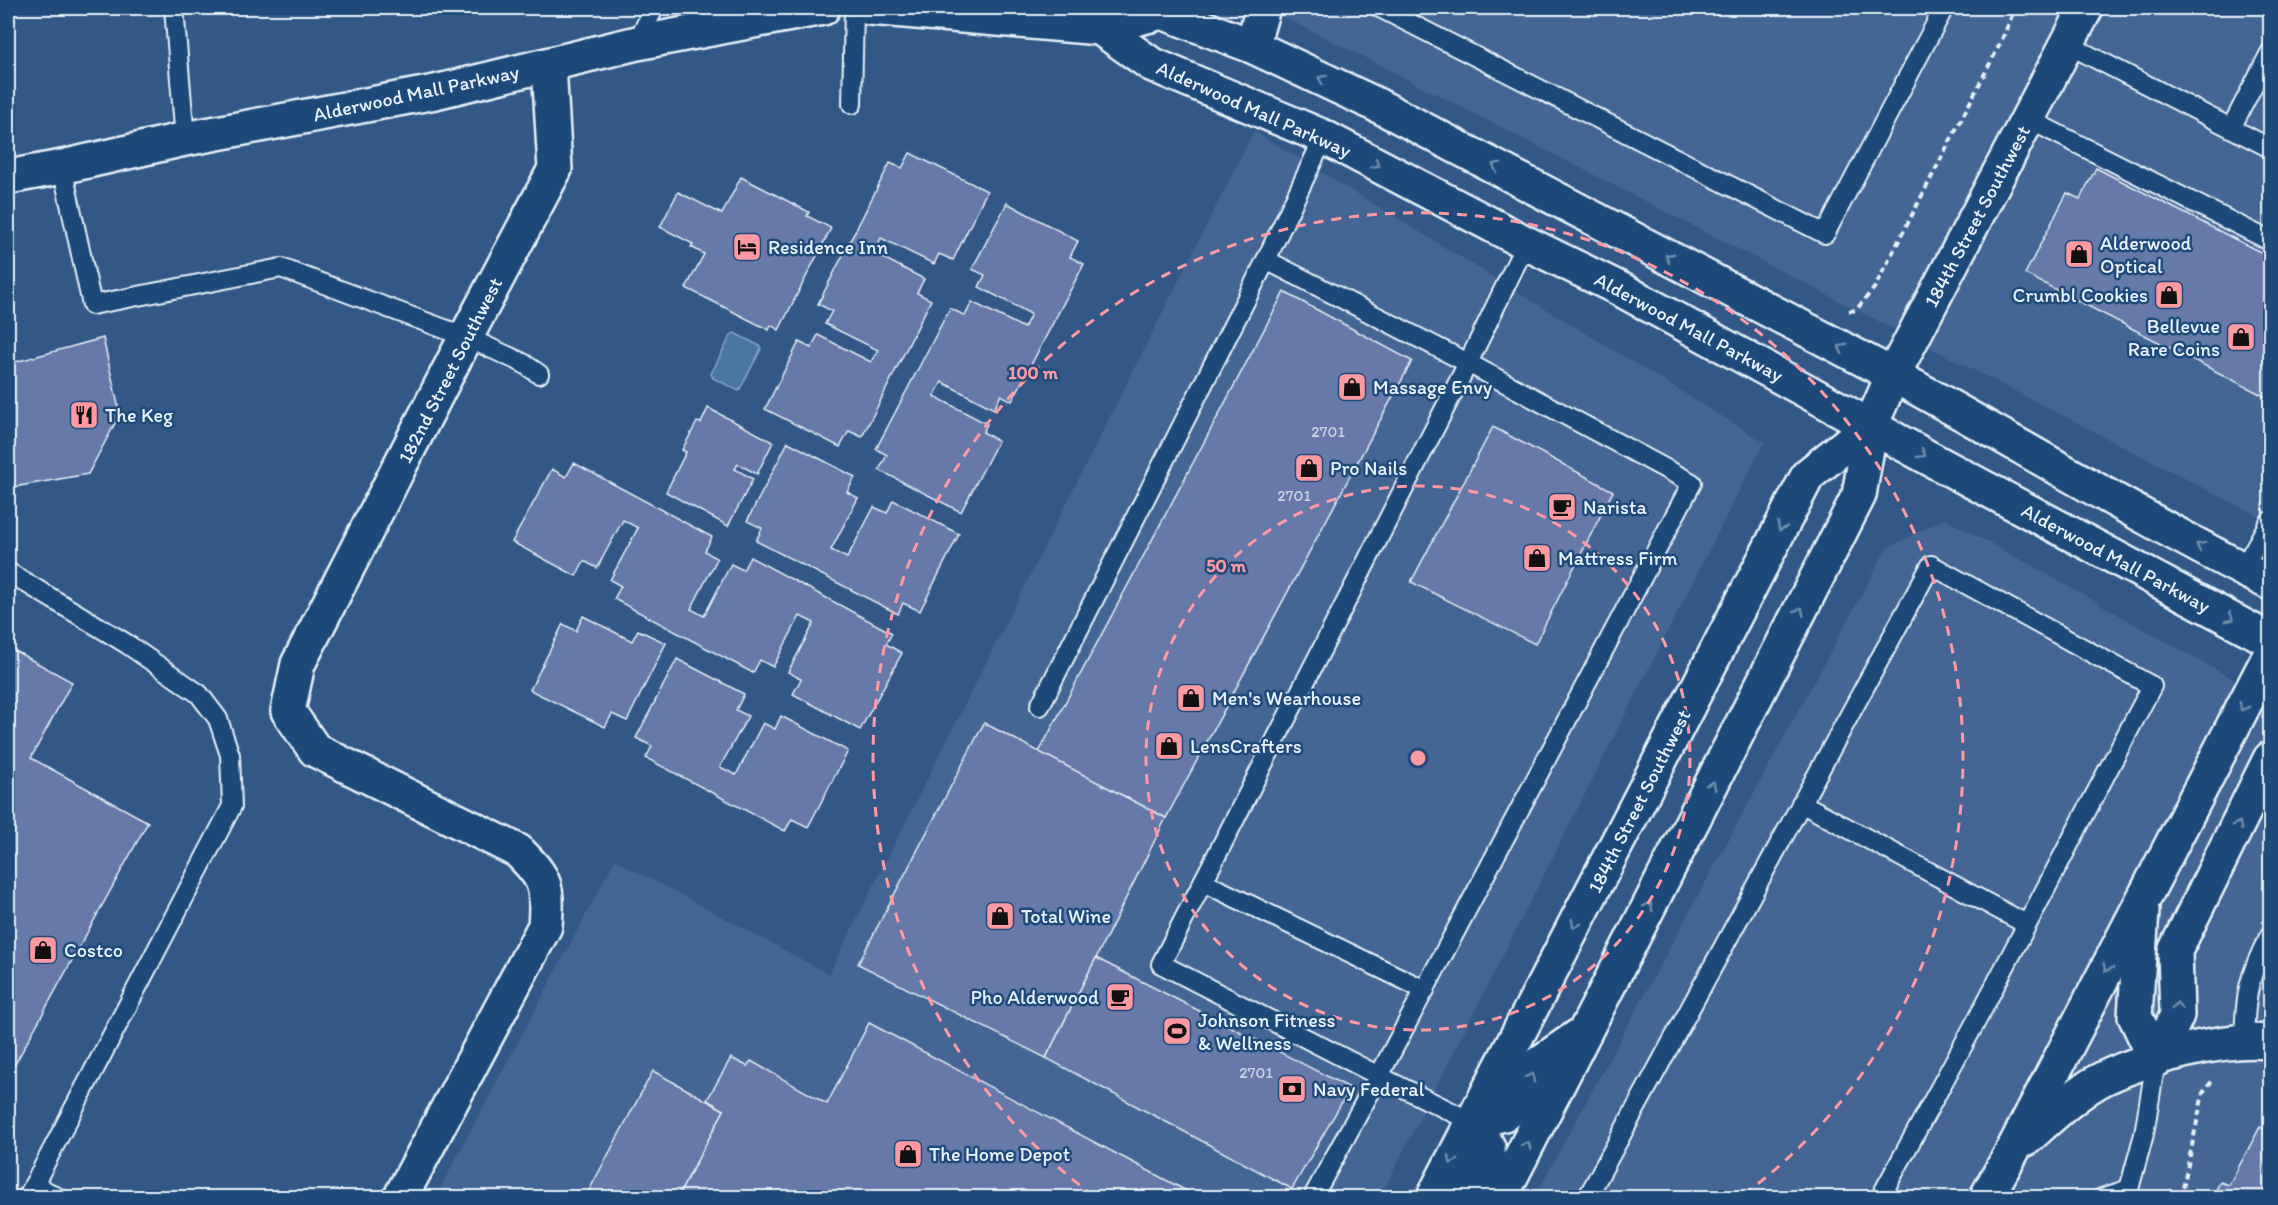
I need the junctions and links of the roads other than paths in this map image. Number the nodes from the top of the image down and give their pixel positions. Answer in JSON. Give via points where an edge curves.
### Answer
{"nodes":[{"id":1,"x":174,"y":8,"type":"edge"},
{"id":2,"x":654,"y":8,"type":"edge"},
{"id":3,"x":823,"y":8,"type":"edge"},
{"id":4,"x":854,"y":8,"type":"edge"},
{"id":5,"x":870,"y":8,"type":"edge"},
{"id":6,"x":1263,"y":8,"type":"edge"},
{"id":7,"x":1380,"y":8,"type":"edge"},
{"id":8,"x":1944,"y":8,"type":"edge"},
{"id":9,"x":2086,"y":8,"type":"edge"},
{"id":10,"x":1100,"y":28,"type":"junction"},
{"id":11,"x":637,"y":43,"type":"junction"},
{"id":12,"x":2067,"y":44,"type":"junction"},
{"id":13,"x":1252,"y":45,"type":"junction"},
{"id":14,"x":2271,"y":54,"type":"edge"},
{"id":15,"x":549,"y":65,"type":"junction"},
{"id":16,"x":852,"y":104,"type":"dead end"},
{"id":17,"x":2028,"y":119,"type":"junction"},
{"id":18,"x":2232,"y":128,"type":"junction"},
{"id":19,"x":1324,"y":137,"type":"junction"},
{"id":20,"x":185,"y":139,"type":"junction"},
{"id":21,"x":2271,"y":148,"type":"edge"},
{"id":22,"x":62,"y":167,"type":"junction"},
{"id":23,"x":8,"y":177,"type":"edge"},
{"id":24,"x":2271,"y":242,"type":"edge"},
{"id":25,"x":1526,"y":243,"type":"junction"},
{"id":26,"x":1266,"y":260,"type":"junction"},
{"id":27,"x":466,"y":337,"type":"junction"},
{"id":28,"x":1468,"y":363,"type":"junction"},
{"id":29,"x":539,"y":374,"type":"dead end"},
{"id":30,"x":1893,"y":375,"type":"junction"},
{"id":31,"x":1871,"y":425,"type":"junction"},
{"id":32,"x":2271,"y":521,"type":"edge"},
{"id":33,"x":8,"y":572,"type":"edge"},
{"id":34,"x":2257,"y":576,"type":"edge"},
{"id":35,"x":2271,"y":640,"type":"edge"},
{"id":36,"x":2271,"y":655,"type":"edge"},
{"id":37,"x":1040,"y":706,"type":"dead end"},
{"id":38,"x":2271,"y":759,"type":"edge"},
{"id":39,"x":1802,"y":803,"type":"junction"},
{"id":40,"x":1203,"y":882,"type":"junction"},
{"id":41,"x":2143,"y":897,"type":"junction"},
{"id":42,"x":2026,"y":924,"type":"junction"},
{"id":43,"x":2271,"y":935,"type":"edge"},
{"id":44,"x":1425,"y":990,"type":"junction"},
{"id":45,"x":1583,"y":1032,"type":"junction"},
{"id":46,"x":2257,"y":1042,"type":"edge"},
{"id":47,"x":2156,"y":1059,"type":"junction"},
{"id":48,"x":1379,"y":1076,"type":"junction"},
{"id":49,"x":1472,"y":1122,"type":"junction"},
{"id":50,"x":2013,"y":1150,"type":"junction"},
{"id":51,"x":31,"y":1191,"type":"edge"},
{"id":52,"x":1314,"y":1192,"type":"dead end"},
{"id":53,"x":2129,"y":1193,"type":"edge"},
{"id":54,"x":58,"y":1197,"type":"edge"},
{"id":55,"x":400,"y":1197,"type":"edge"},
{"id":56,"x":1433,"y":1197,"type":"edge"},
{"id":57,"x":1467,"y":1197,"type":"edge"},
{"id":58,"x":1500,"y":1197,"type":"edge"},
{"id":59,"x":1587,"y":1197,"type":"edge"},
{"id":60,"x":1880,"y":1197,"type":"edge"},
{"id":61,"x":1986,"y":1197,"type":"edge"},
{"id":62,"x":2102,"y":1197,"type":"edge"}],
"edges":[{"from":1,"to":20,"type":"lane"},
{"from":2,"to":11,"type":"lane"},
{"from":3,"to":11,"type":"main road","name":"Alderwood Mall Parkway"},
{"from":4,"to":16,"type":"lane"},
{"from":5,"to":10,"type":"main road"},
{"from":6,"to":13,"type":"main road"},
{"from":7,"to":8,"type":"lane","via":[[1825,234]]},
{"from":9,"to":12,"type":"main road","name":"184th Street Southwest"},
{"from":10,"to":13,"type":"main road","via":[[1162,12]]},
{"from":10,"to":19,"type":"main road","name":"Alderwood Mall Parkway","via":[[1151,64]]},
{"from":11,"to":15,"type":"main road","name":"Alderwood Mall Parkway"},
{"from":12,"to":17,"type":"main road","name":"184th Street Southwest"},
{"from":12,"to":18,"type":"lane"},
{"from":30,"to":13,"type":"main road","one_way":true,"via":[[1379,106]]},
{"from":14,"to":18,"type":"lane"},
{"from":15,"to":20,"type":"main road","name":"Alderwood Mall Parkway","via":[[435,92]]},
{"from":15,"to":27,"type":"main road","name":"182nd Street Southwest","via":[[555,169]]},
{"from":17,"to":24,"type":"lane"},
{"from":17,"to":30,"type":"main road","name":"184th Street Southwest"},
{"from":18,"to":21,"type":"lane"},
{"from":19,"to":25,"type":"main road","name":"Alderwood Mall Parkway","one_way":true},
{"from":19,"to":26,"type":"lane"},
{"from":20,"to":22,"type":"main road","name":"Alderwood Mall Parkway"},
{"from":22,"to":23,"type":"main road","name":"Alderwood Mall Parkway"},
{"from":22,"to":27,"type":"lane","via":[[92,305],[281,268]]},
{"from":25,"to":28,"type":"lane"},
{"from":25,"to":31,"type":"main road","name":"Alderwood Mall Parkway","via":[[1622,290]]},
{"from":26,"to":28,"type":"lane"},
{"from":26,"to":37,"type":"lane"},
{"from":27,"to":29,"type":"lane"},
{"from":27,"to":55,"type":"main road","name":"182nd Street Southwest","via":[[298,664],[288,711],[315,750],[519,851],[538,871],[548,895],[544,926]]},
{"from":28,"to":40,"type":"lane"},
{"from":28,"to":44,"type":"lane","via":[[1692,483]]},
{"from":30,"to":31,"type":"main road","name":"184th Street Southwest"},
{"from":34,"to":30,"type":"main road","one_way":true},
{"from":31,"to":35,"type":"main road","name":"Alderwood Mall Parkway","one_way":true},
{"from":45,"to":31,"type":"main road","name":"184th Street Southwest","one_way":true,"via":[[1859,495]]},
{"from":31,"to":49,"type":"main road","name":"184th Street Southwest","one_way":true,"via":[[1808,475]]},
{"from":32,"to":34,"type":"lane"},
{"from":33,"to":51,"type":"lane","via":[[127,644],[199,694],[218,718],[231,765],[232,806]]},
{"from":36,"to":41,"type":"main road","one_way":true},
{"from":47,"to":38,"type":"main road","one_way":true,"via":[[2177,1015],[2175,951]]},
{"from":39,"to":42,"type":"lane"},
{"from":39,"to":42,"type":"lane","via":[[1931,565],[1941,570],[2152,686]]},
{"from":39,"to":59,"type":"lane"},
{"from":40,"to":44,"type":"lane"},
{"from":40,"to":48,"type":"lane","via":[[1161,964]]},
{"from":41,"to":47,"type":"main road","via":[[2135,1016]]},
{"from":41,"to":50,"type":"main road","one_way":true},
{"from":42,"to":60,"type":"lane"},
{"from":43,"to":46,"type":"lane","via":[[2256,961],[2245,1001]]},
{"from":44,"to":48,"type":"lane"},
{"from":49,"to":45,"type":"main road","one_way":true,"via":[[1510,1110],[1544,1058]]},
{"from":58,"to":45,"type":"main road","name":"184th Street Southwest","one_way":true},
{"from":46,"to":47,"type":"main road","via":[[2203,1046]]},
{"from":47,"to":50,"type":"main road","via":[[2104,1077],[2063,1106]]},
{"from":47,"to":53,"type":"lane","via":[[2144,1134]]},
{"from":48,"to":49,"type":"lane"},
{"from":48,"to":52,"type":"lane"},
{"from":49,"to":56,"type":"main road","name":"184th Street Southwest","one_way":true},
{"from":49,"to":57,"type":"main road","via":[[1488,1152]]},
{"from":50,"to":61,"type":"main road"},
{"from":51,"to":54,"type":"lane"},
{"from":53,"to":62,"type":"lane"}]}
